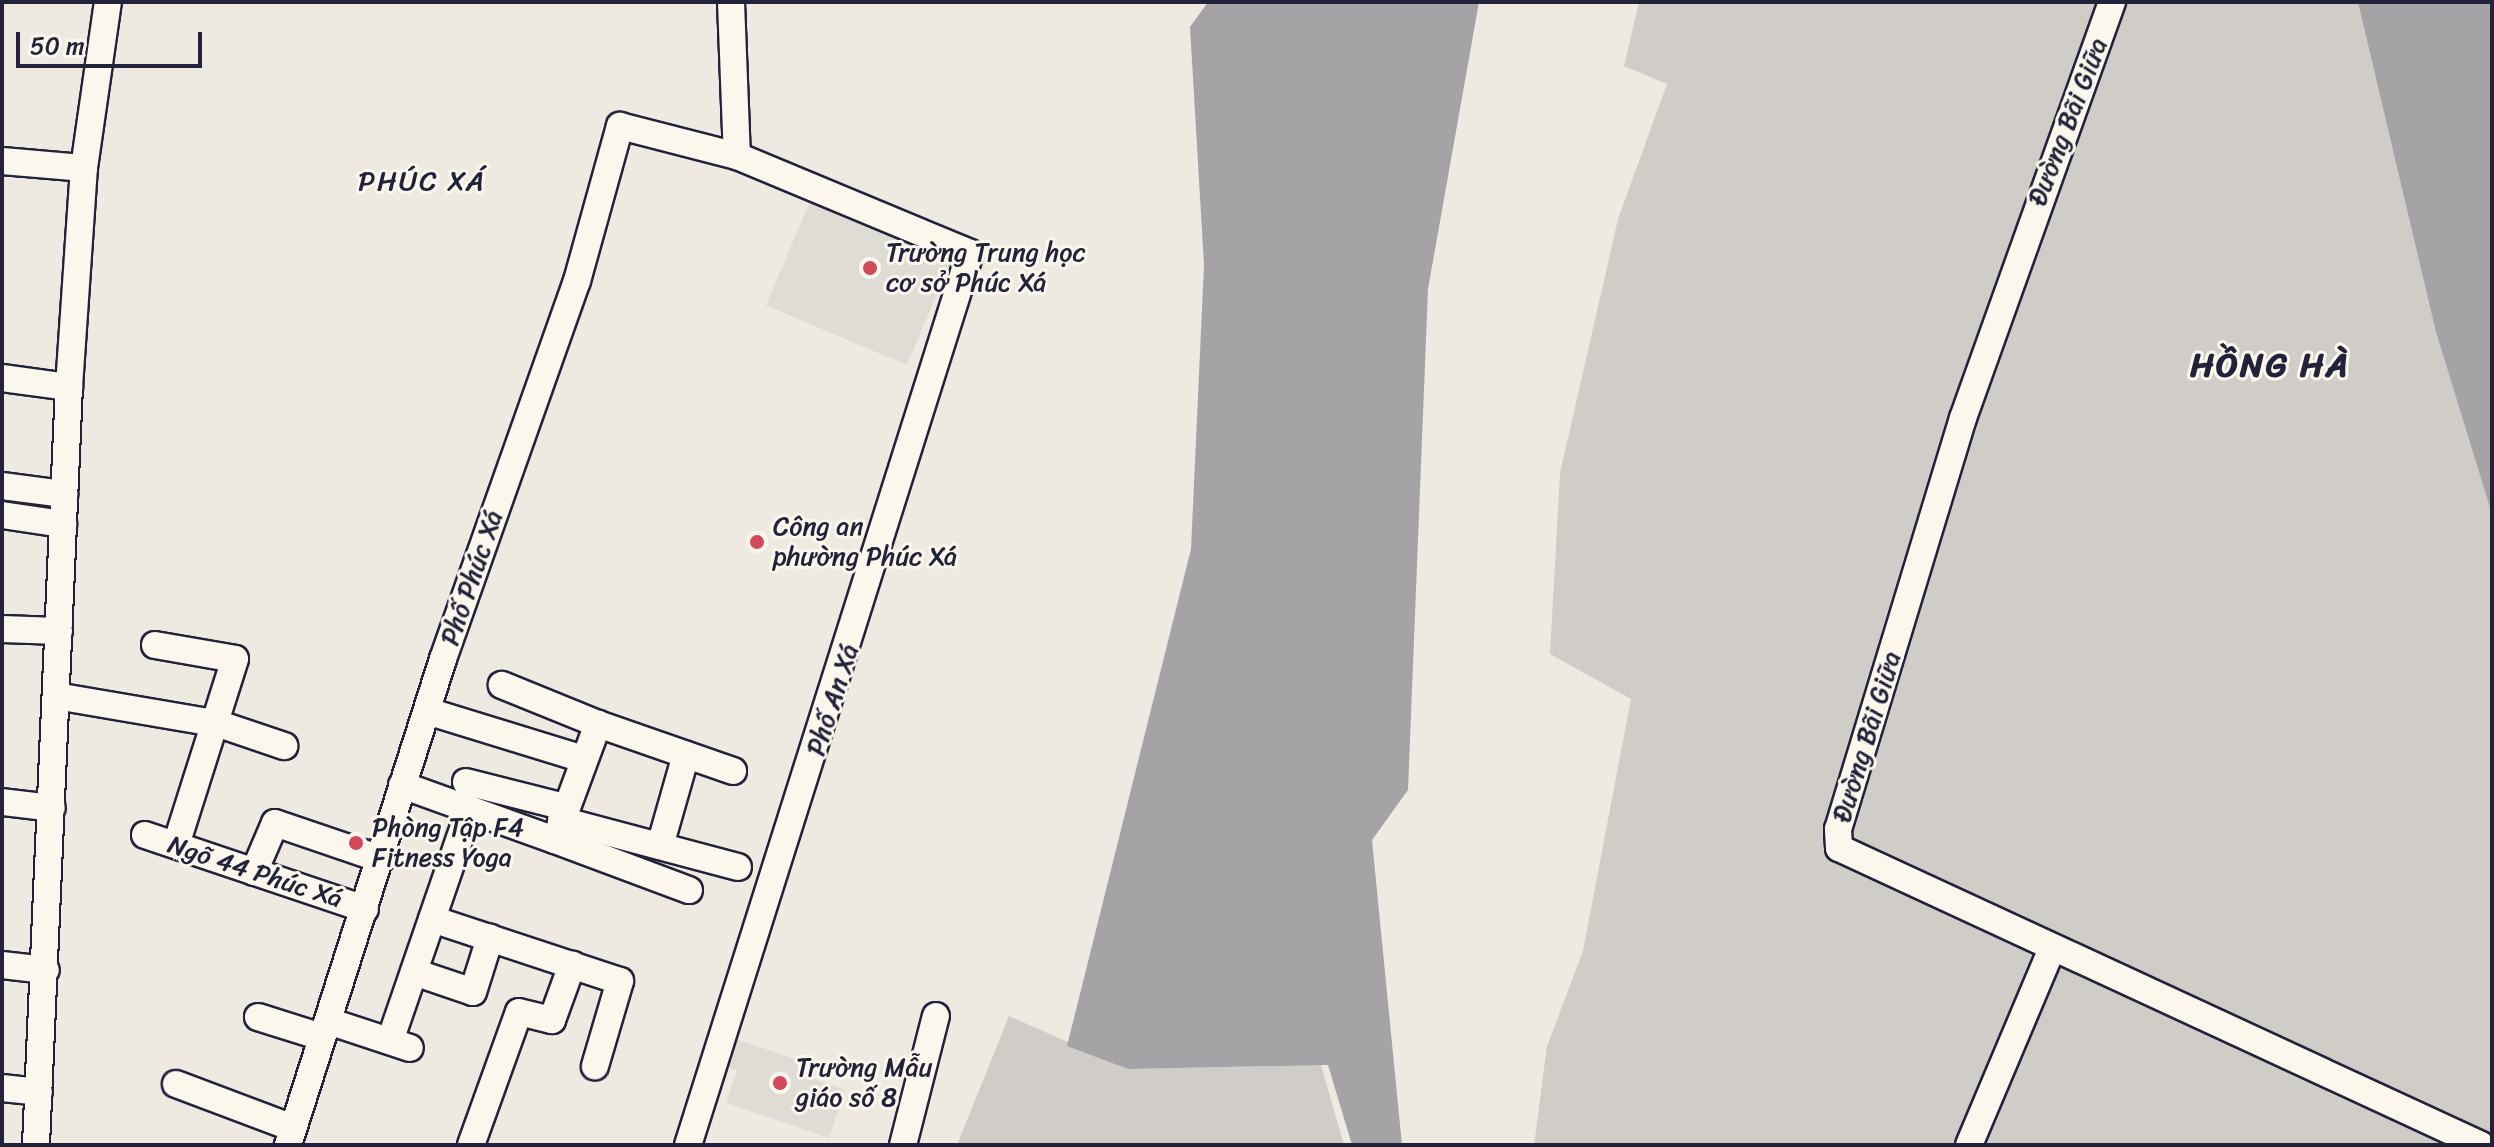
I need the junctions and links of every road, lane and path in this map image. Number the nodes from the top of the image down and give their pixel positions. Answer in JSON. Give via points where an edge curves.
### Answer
{"nodes":[{"id":1,"x":108,"y":2,"type":"edge"},
{"id":2,"x":731,"y":2,"type":"edge"},
{"id":3,"x":2112,"y":2,"type":"edge"},
{"id":4,"x":737,"y":156,"type":"junction"},
{"id":5,"x":2,"y":161,"type":"edge"},
{"id":6,"x":84,"y":168,"type":"junction"},
{"id":7,"x":2,"y":378,"type":"edge"},
{"id":8,"x":69,"y":387,"type":"junction"},
{"id":9,"x":2,"y":486,"type":"edge"},
{"id":10,"x":64,"y":494,"type":"junction"},
{"id":11,"x":2,"y":515,"type":"edge"},
{"id":12,"x":63,"y":524,"type":"junction"},
{"id":13,"x":2,"y":629,"type":"edge"},
{"id":14,"x":59,"y":631,"type":"junction"},
{"id":15,"x":155,"y":645,"type":"dead end"},
{"id":16,"x":502,"y":685,"type":"dead end"},
{"id":17,"x":56,"y":696,"type":"junction"},
{"id":18,"x":427,"y":711,"type":"junction"},
{"id":19,"x":219,"y":724,"type":"junction"},
{"id":20,"x":598,"y":724,"type":"junction"},
{"id":21,"x":284,"y":746,"type":"dead end"},
{"id":22,"x":686,"y":755,"type":"junction"},
{"id":23,"x":580,"y":758,"type":"junction"},
{"id":24,"x":733,"y":771,"type":"dead end"},
{"id":25,"x":466,"y":782,"type":"dead end"},
{"id":26,"x":402,"y":785,"type":"junction"},
{"id":27,"x":2,"y":802,"type":"edge"},
{"id":28,"x":52,"y":808,"type":"junction"},
{"id":29,"x":470,"y":809,"type":"junction"},
{"id":30,"x":560,"y":822,"type":"junction"},
{"id":31,"x":145,"y":835,"type":"dead end"},
{"id":32,"x":176,"y":845,"type":"junction"},
{"id":33,"x":660,"y":846,"type":"junction"},
{"id":34,"x":381,"y":859,"type":"junction"},
{"id":35,"x":738,"y":867,"type":"dead end"},
{"id":36,"x":254,"y":872,"type":"junction"},
{"id":37,"x":689,"y":890,"type":"dead end"},
{"id":38,"x":365,"y":909,"type":"junction"},
{"id":39,"x":432,"y":919,"type":"junction"},
{"id":40,"x":490,"y":938,"type":"junction"},
{"id":41,"x":2051,"y":951,"type":"junction"},
{"id":42,"x":2,"y":965,"type":"edge"},
{"id":43,"x":572,"y":965,"type":"junction"},
{"id":44,"x":46,"y":970,"type":"junction"},
{"id":45,"x":414,"y":972,"type":"junction"},
{"id":46,"x":936,"y":1016,"type":"dead end"},
{"id":47,"x":258,"y":1017,"type":"dead end"},
{"id":48,"x":325,"y":1029,"type":"junction"},
{"id":49,"x":595,"y":1066,"type":"dead end"},
{"id":50,"x":176,"y":1084,"type":"dead end"},
{"id":51,"x":2,"y":1088,"type":"edge"},
{"id":52,"x":39,"y":1092,"type":"junction"},
{"id":53,"x":291,"y":1137,"type":"edge"},
{"id":54,"x":36,"y":1145,"type":"edge"},
{"id":55,"x":471,"y":1145,"type":"edge"},
{"id":56,"x":688,"y":1145,"type":"edge"},
{"id":57,"x":903,"y":1145,"type":"edge"},
{"id":58,"x":1969,"y":1145,"type":"edge"},
{"id":59,"x":2481,"y":1145,"type":"edge"}],
"edges":[{"from":1,"to":6,"type":"street"},
{"from":2,"to":4,"type":"street"},
{"from":3,"to":41,"type":"street","name":"Đường Bãi Giữa","via":[[1963,418],[1838,829],[1839,848],[1852,857]]},
{"from":4,"to":18,"type":"street","name":"Phố Phúc Xá","via":[[620,126],[577,281]]},
{"from":4,"to":56,"type":"street","name":"Phố An Xá","via":[[970,253]]},
{"from":5,"to":6,"type":"street"},
{"from":6,"to":8,"type":"street"},
{"from":7,"to":8,"type":"street"},
{"from":8,"to":10,"type":"street"},
{"from":9,"to":10,"type":"street"},
{"from":10,"to":12,"type":"street"},
{"from":11,"to":12,"type":"street"},
{"from":12,"to":14,"type":"street"},
{"from":13,"to":14,"type":"street"},
{"from":14,"to":17,"type":"street"},
{"from":15,"to":19,"type":"street","via":[[235,659]]},
{"from":16,"to":20,"type":"street"},
{"from":17,"to":19,"type":"street"},
{"from":17,"to":28,"type":"street"},
{"from":18,"to":23,"type":"street"},
{"from":18,"to":26,"type":"street","name":"Phố Phúc Xá"},
{"from":19,"to":21,"type":"street"},
{"from":19,"to":32,"type":"street"},
{"from":20,"to":22,"type":"street"},
{"from":20,"to":23,"type":"street"},
{"from":22,"to":24,"type":"street"},
{"from":22,"to":33,"type":"street"},
{"from":23,"to":30,"type":"street"},
{"from":25,"to":30,"type":"street"},
{"from":26,"to":29,"type":"street"},
{"from":26,"to":34,"type":"street","name":"Phố Phúc Xá"},
{"from":27,"to":28,"type":"street"},
{"from":28,"to":44,"type":"street"},
{"from":29,"to":30,"type":"street"},
{"from":29,"to":39,"type":"street"},
{"from":30,"to":33,"type":"street"},
{"from":30,"to":37,"type":"street"},
{"from":31,"to":32,"type":"street","name":"Ngõ 44 Phúc Xá"},
{"from":32,"to":36,"type":"street","name":"Ngõ 44 Phúc Xá"},
{"from":33,"to":35,"type":"street"},
{"from":34,"to":36,"type":"street","via":[[275,823]]},
{"from":34,"to":38,"type":"street","name":"Phố Phúc Xá"},
{"from":36,"to":38,"type":"street","name":"Ngõ 44 Phúc Xá"},
{"from":38,"to":48,"type":"street","name":"Phố Phúc Xá"},
{"from":39,"to":40,"type":"street"},
{"from":39,"to":45,"type":"street"},
{"from":40,"to":43,"type":"street"},
{"from":40,"to":45,"type":"street","via":[[473,992]]},
{"from":41,"to":58,"type":"street"},
{"from":41,"to":59,"type":"street","name":"Đường Bãi Giữa"},
{"from":42,"to":44,"type":"street"},
{"from":43,"to":49,"type":"street","via":[[620,981]]},
{"from":43,"to":55,"type":"street","via":[[552,1020],[519,1012]]},
{"from":44,"to":52,"type":"street"},
{"from":45,"to":48,"type":"street","via":[[400,1045]]},
{"from":46,"to":57,"type":"street"},
{"from":47,"to":48,"type":"street"},
{"from":48,"to":53,"type":"street","name":"Phố Phúc Xá"},
{"from":50,"to":53,"type":"street"},
{"from":51,"to":52,"type":"street"},
{"from":52,"to":54,"type":"street"}]}
